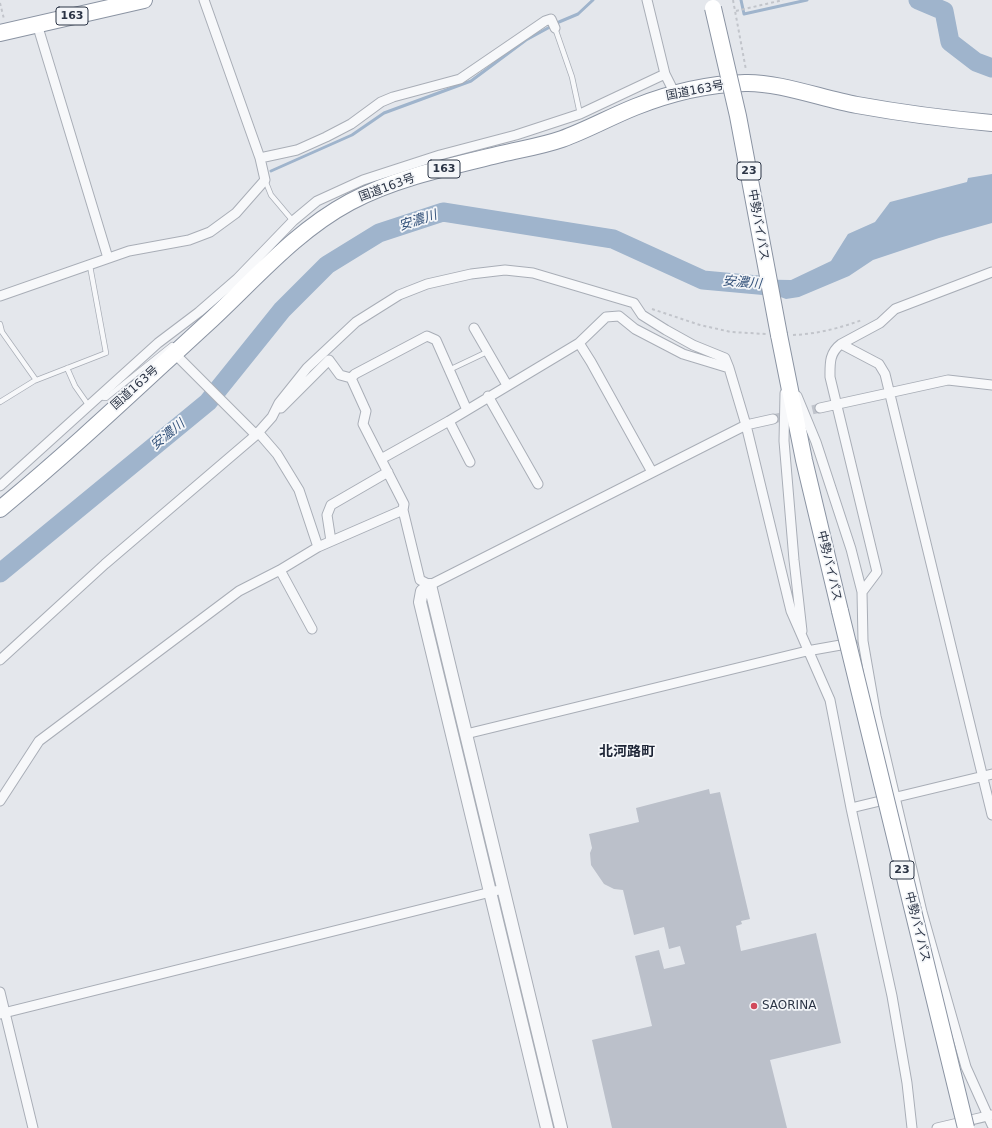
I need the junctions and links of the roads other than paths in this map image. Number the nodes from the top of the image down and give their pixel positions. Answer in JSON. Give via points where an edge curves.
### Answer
{"nodes":[{"id":1,"x":144,"y":0,"type":"edge"},
{"id":2,"x":204,"y":0,"type":"edge"},
{"id":3,"x":647,"y":0,"type":"edge"},
{"id":4,"x":712,"y":4,"type":"edge"},
{"id":5,"x":38,"y":24,"type":"junction"},
{"id":6,"x":555,"y":28,"type":"joint"},
{"id":7,"x":3,"y":32,"type":"edge"},
{"id":8,"x":665,"y":74,"type":"junction"},
{"id":9,"x":675,"y":94,"type":"junction"},
{"id":10,"x":580,"y":114,"type":"junction"},
{"id":11,"x":992,"y":123,"type":"edge"},
{"id":12,"x":260,"y":158,"type":"junction"},
{"id":13,"x":264,"y":180,"type":"junction"},
{"id":14,"x":293,"y":221,"type":"junction"},
{"id":15,"x":108,"y":258,"type":"junction"},
{"id":16,"x":90,"y":266,"type":"junction"},
{"id":17,"x":992,"y":272,"type":"edge"},
{"id":18,"x":0,"y":296,"type":"edge"},
{"id":19,"x":0,"y":324,"type":"edge"},
{"id":20,"x":474,"y":328,"type":"dead end"},
{"id":21,"x":579,"y":343,"type":"junction"},
{"id":22,"x":841,"y":344,"type":"junction"},
{"id":23,"x":179,"y":348,"type":"junction"},
{"id":24,"x":487,"y":352,"type":"junction"},
{"id":25,"x":786,"y":367,"type":"junction"},
{"id":26,"x":67,"y":368,"type":"junction"},
{"id":27,"x":728,"y":368,"type":"junction"},
{"id":28,"x":449,"y":370,"type":"junction"},
{"id":29,"x":350,"y":378,"type":"junction"},
{"id":30,"x":36,"y":380,"type":"junction"},
{"id":31,"x":507,"y":384,"type":"junction"},
{"id":32,"x":992,"y":385,"type":"edge"},
{"id":33,"x":890,"y":393,"type":"junction"},
{"id":34,"x":488,"y":396,"type":"junction"},
{"id":35,"x":99,"y":397,"type":"junction"},
{"id":36,"x":0,"y":402,"type":"edge"},
{"id":37,"x":837,"y":405,"type":"junction"},
{"id":38,"x":89,"y":406,"type":"junction"},
{"id":39,"x":820,"y":408,"type":"tunnel mouth"},
{"id":40,"x":467,"y":410,"type":"junction"},
{"id":41,"x":272,"y":417,"type":"junction"},
{"id":42,"x":774,"y":419,"type":"tunnel mouth"},
{"id":43,"x":449,"y":421,"type":"junction"},
{"id":44,"x":746,"y":425,"type":"junction"},
{"id":45,"x":256,"y":433,"type":"junction"},
{"id":46,"x":381,"y":459,"type":"junction"},
{"id":47,"x":470,"y":462,"type":"dead end"},
{"id":48,"x":388,"y":472,"type":"junction"},
{"id":49,"x":652,"y":472,"type":"junction"},
{"id":50,"x":538,"y":484,"type":"dead end"},
{"id":51,"x":0,"y":486,"type":"edge"},
{"id":52,"x":0,"y":509,"type":"edge"},
{"id":53,"x":403,"y":510,"type":"junction"},
{"id":54,"x":331,"y":542,"type":"junction"},
{"id":55,"x":318,"y":547,"type":"junction"},
{"id":56,"x":280,"y":570,"type":"junction"},
{"id":57,"x":430,"y":585,"type":"junction"},
{"id":58,"x":862,"y":592,"type":"junction"},
{"id":59,"x":312,"y":629,"type":"dead end"},
{"id":60,"x":803,"y":636,"type":"junction"},
{"id":61,"x":863,"y":641,"type":"junction"},
{"id":62,"x":807,"y":651,"type":"junction"},
{"id":63,"x":0,"y":660,"type":"edge"},
{"id":64,"x":466,"y":734,"type":"junction"},
{"id":65,"x":987,"y":775,"type":"edge"},
{"id":66,"x":895,"y":798,"type":"junction"},
{"id":67,"x":0,"y":801,"type":"edge"},
{"id":68,"x":851,"y":808,"type":"junction"},
{"id":69,"x":992,"y":815,"type":"edge"},
{"id":70,"x":503,"y":889,"type":"junction"},
{"id":71,"x":490,"y":892,"type":"junction"},
{"id":72,"x":0,"y":992,"type":"edge"},
{"id":73,"x":2,"y":1013,"type":"edge"},
{"id":74,"x":990,"y":1116,"type":"edge"},
{"id":75,"x":992,"y":1125,"type":"edge"},
{"id":76,"x":33,"y":1128,"type":"edge"},
{"id":77,"x":547,"y":1128,"type":"edge"},
{"id":78,"x":561,"y":1128,"type":"edge"},
{"id":79,"x":912,"y":1128,"type":"edge"},
{"id":80,"x":937,"y":1128,"type":"edge"},
{"id":81,"x":966,"y":1128,"type":"edge"}],
"edges":[{"from":1,"to":5,"type":"highway","number":"163"},
{"from":2,"to":12,"type":"street"},
{"from":3,"to":8,"type":"street"},
{"from":4,"to":25,"type":"highway","name":"中勢バイパス","number":"23","bridge":true,"via":[[738,116]]},
{"from":5,"to":7,"type":"highway","number":"163"},
{"from":5,"to":15,"type":"street"},
{"from":6,"to":10,"type":"lane","via":[[572,77]]},
{"from":6,"to":12,"type":"street","via":[[551,19],[512,42],[460,79],[392,97],[321,140],[284,154]]},
{"from":8,"to":9,"type":"street"},
{"from":8,"to":10,"type":"street"},
{"from":9,"to":11,"type":"highway","name":"国道163号","number":"163","via":[[715,85],[749,83],[858,105]]},
{"from":9,"to":23,"type":"highway","name":"国道163号","number":"163","via":[[635,107],[565,138],[398,182],[352,201],[302,234]]},
{"from":10,"to":14,"type":"street","via":[[363,180],[317,201]]},
{"from":12,"to":13,"type":"street"},
{"from":13,"to":14,"type":"lane","via":[[271,195]]},
{"from":13,"to":15,"type":"street","via":[[236,213],[210,232],[189,240],[129,251]]},
{"from":14,"to":35,"type":"street","via":[[237,279],[158,343]]},
{"from":15,"to":16,"type":"street"},
{"from":16,"to":18,"type":"street"},
{"from":16,"to":26,"type":"lane","via":[[106,353]]},
{"from":17,"to":22,"type":"street","via":[[895,309],[880,323]]},
{"from":19,"to":30,"type":"lane","via":[[2,332]]},
{"from":20,"to":24,"type":"street"},
{"from":21,"to":27,"type":"street","via":[[606,317],[619,316],[635,329],[683,354]]},
{"from":21,"to":31,"type":"street"},
{"from":21,"to":49,"type":"street"},
{"from":22,"to":33,"type":"street","via":[[879,364],[885,374]]},
{"from":22,"to":37,"type":"street","via":[[830,358],[830,377]]},
{"from":23,"to":35,"type":"lane","via":[[106,398]]},
{"from":23,"to":45,"type":"street"},
{"from":23,"to":52,"type":"highway","name":"国道163号","number":"163"},
{"from":24,"to":28,"type":"lane"},
{"from":24,"to":31,"type":"street"},
{"from":25,"to":58,"type":"street","via":[[816,442],[851,549]]},
{"from":25,"to":60,"type":"street","via":[[784,440]]},
{"from":25,"to":81,"type":"highway","name":"中勢バイパス","number":"23","bridge":true,"via":[[804,460]]},
{"from":26,"to":30,"type":"lane"},
{"from":26,"to":38,"type":"lane","via":[[75,386]]},
{"from":27,"to":41,"type":"street","via":[[725,358],[666,330],[642,315],[634,303],[552,277],[522,271],[491,271],[427,284],[392,298],[356,322],[307,368],[279,402]]},
{"from":27,"to":44,"type":"street"},
{"from":28,"to":29,"type":"street","via":[[436,340],[427,336]]},
{"from":28,"to":40,"type":"street"},
{"from":29,"to":41,"type":"street","via":[[340,375],[329,360]]},
{"from":29,"to":46,"type":"street","via":[[366,412],[363,424]]},
{"from":30,"to":36,"type":"lane"},
{"from":31,"to":34,"type":"street"},
{"from":32,"to":33,"type":"street","via":[[948,380]]},
{"from":33,"to":37,"type":"street"},
{"from":33,"to":65,"type":"street"},
{"from":34,"to":40,"type":"street"},
{"from":34,"to":50,"type":"street"},
{"from":35,"to":38,"type":"street"},
{"from":37,"to":39,"type":"street"},
{"from":37,"to":58,"type":"street","via":[[877,572]]},
{"from":38,"to":51,"type":"street"},
{"from":40,"to":43,"type":"street"},
{"from":41,"to":45,"type":"street"},
{"from":42,"to":44,"type":"street"},
{"from":43,"to":46,"type":"street"},
{"from":43,"to":47,"type":"street"},
{"from":44,"to":49,"type":"street"},
{"from":44,"to":60,"type":"street","via":[[791,611]]},
{"from":45,"to":55,"type":"street","via":[[277,454],[299,490]]},
{"from":45,"to":63,"type":"street","via":[[105,564]]},
{"from":46,"to":48,"type":"street"},
{"from":48,"to":53,"type":"street","via":[[404,504]]},
{"from":48,"to":54,"type":"street","via":[[331,505],[327,515]]},
{"from":49,"to":57,"type":"street"},
{"from":53,"to":54,"type":"street"},
{"from":53,"to":57,"type":"street","via":[[420,580]]},
{"from":54,"to":55,"type":"street"},
{"from":55,"to":56,"type":"street"},
{"from":56,"to":59,"type":"street"},
{"from":56,"to":67,"type":"street","via":[[239,591],[39,741]]},
{"from":57,"to":64,"type":"street"},
{"from":57,"to":71,"type":"street","via":[[422,591],[420,602]]},
{"from":58,"to":61,"type":"street"},
{"from":60,"to":62,"type":"street"},
{"from":61,"to":62,"type":"street"},
{"from":61,"to":66,"type":"street","via":[[876,716]]},
{"from":62,"to":64,"type":"street"},
{"from":62,"to":68,"type":"street","via":[[830,700]]},
{"from":64,"to":70,"type":"street"},
{"from":65,"to":66,"type":"street"},
{"from":65,"to":69,"type":"street"},
{"from":66,"to":68,"type":"street"},
{"from":66,"to":74,"type":"street","via":[[922,912],[966,1067]]},
{"from":68,"to":79,"type":"street","via":[[892,996]]},
{"from":70,"to":71,"type":"street"},
{"from":70,"to":78,"type":"street"},
{"from":71,"to":73,"type":"street"},
{"from":71,"to":77,"type":"street"},
{"from":72,"to":73,"type":"street"},
{"from":73,"to":76,"type":"street"},
{"from":74,"to":75,"type":"street"},
{"from":74,"to":80,"type":"street"}]}
